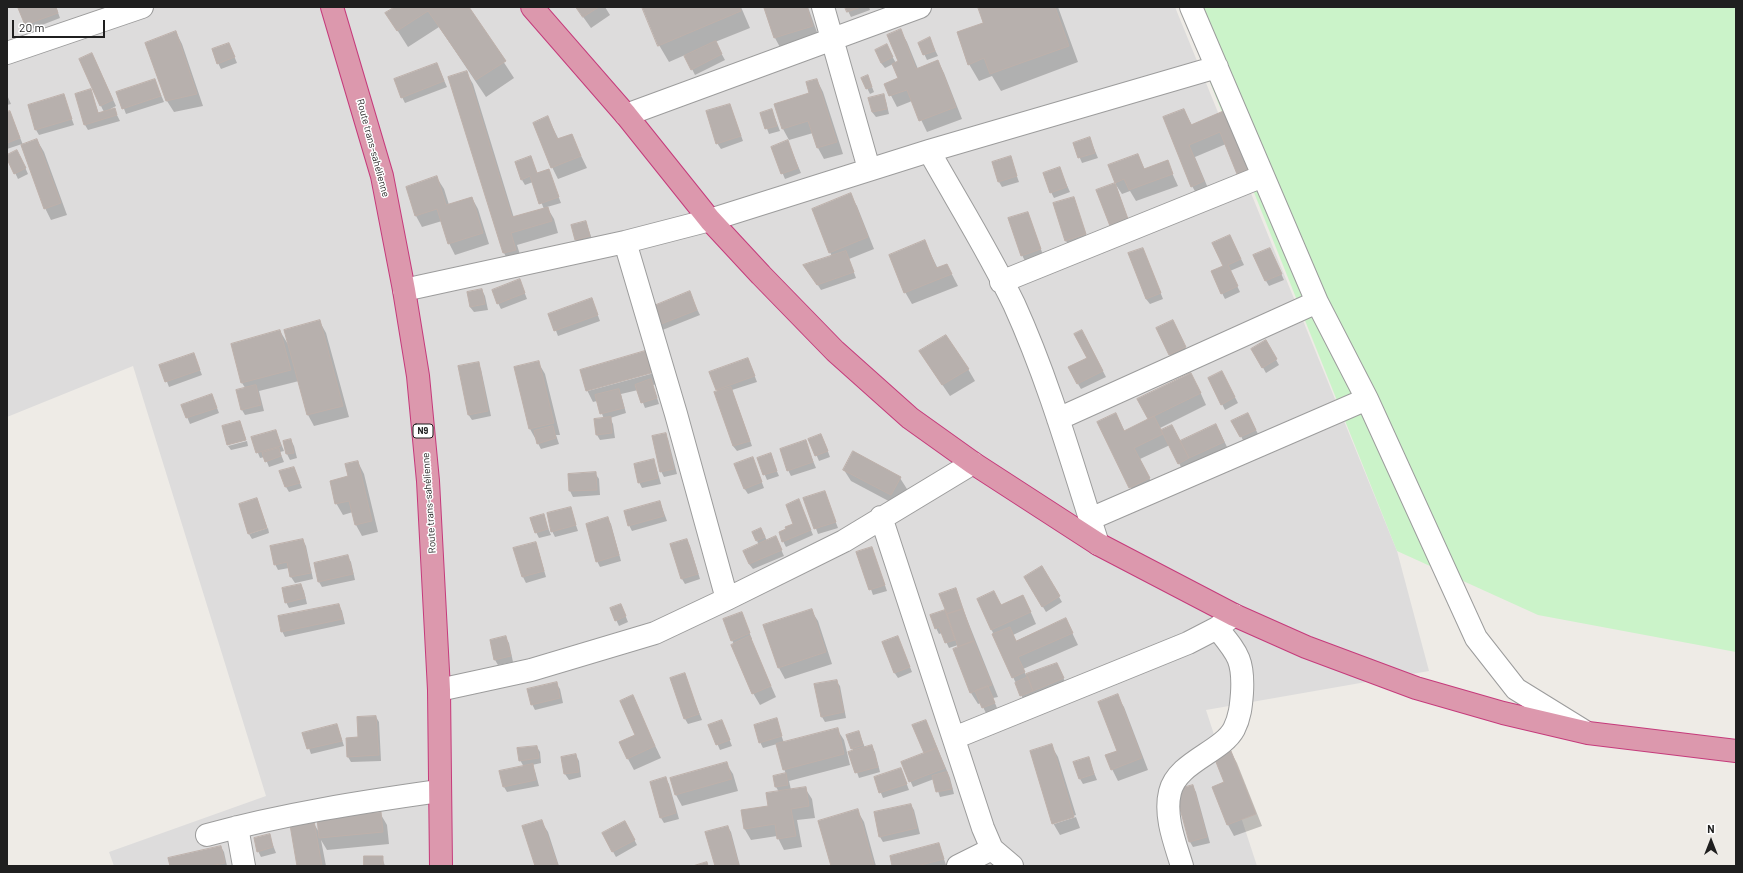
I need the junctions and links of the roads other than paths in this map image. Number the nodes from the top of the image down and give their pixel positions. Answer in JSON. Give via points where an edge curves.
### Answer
{"nodes":[{"id":1,"x":142,"y":7,"type":"edge"},
{"id":2,"x":332,"y":7,"type":"edge"},
{"id":3,"x":532,"y":7,"type":"edge"},
{"id":4,"x":823,"y":7,"type":"edge"},
{"id":5,"x":920,"y":7,"type":"edge"},
{"id":6,"x":1191,"y":7,"type":"edge"},
{"id":7,"x":832,"y":38,"type":"junction"},
{"id":8,"x":7,"y":53,"type":"edge"},
{"id":9,"x":1217,"y":67,"type":"junction"},
{"id":10,"x":626,"y":115,"type":"junction"},
{"id":11,"x":929,"y":151,"type":"junction"},
{"id":12,"x":869,"y":169,"type":"junction"},
{"id":13,"x":1264,"y":176,"type":"junction"},
{"id":14,"x":710,"y":220,"type":"junction"},
{"id":15,"x":625,"y":242,"type":"junction"},
{"id":16,"x":1002,"y":282,"type":"junction"},
{"id":17,"x":404,"y":290,"type":"junction"},
{"id":18,"x":1317,"y":302,"type":"junction"},
{"id":19,"x":1367,"y":400,"type":"junction"},
{"id":20,"x":1058,"y":419,"type":"junction"},
{"id":21,"x":973,"y":463,"type":"junction"},
{"id":22,"x":881,"y":517,"type":"junction"},
{"id":23,"x":1090,"y":519,"type":"junction"},
{"id":24,"x":1098,"y":544,"type":"junction"},
{"id":25,"x":727,"y":599,"type":"junction"},
{"id":26,"x":1234,"y":615,"type":"junction"},
{"id":27,"x":1217,"y":628,"type":"junction"},
{"id":28,"x":439,"y":690,"type":"junction"},
{"id":29,"x":1588,"y":733,"type":"junction"},
{"id":30,"x":954,"y":738,"type":"junction"},
{"id":31,"x":1736,"y":752,"type":"edge"},
{"id":32,"x":439,"y":791,"type":"junction"},
{"id":33,"x":237,"y":827,"type":"junction"},
{"id":34,"x":207,"y":835,"type":"dead end"},
{"id":35,"x":992,"y":849,"type":"junction"},
{"id":36,"x":244,"y":866,"type":"edge"},
{"id":37,"x":441,"y":866,"type":"edge"},
{"id":38,"x":958,"y":866,"type":"edge"},
{"id":39,"x":1012,"y":866,"type":"edge"},
{"id":40,"x":1182,"y":866,"type":"edge"}],
"edges":[{"from":1,"to":8,"type":"street"},
{"from":2,"to":17,"type":"highway","name":"Route trans-sahélienne","number":"N9","via":[[382,176]]},
{"from":3,"to":10,"type":"highway"},
{"from":4,"to":7,"type":"street"},
{"from":5,"to":7,"type":"street"},
{"from":6,"to":9,"type":"street"},
{"from":7,"to":10,"type":"street"},
{"from":7,"to":12,"type":"street"},
{"from":9,"to":11,"type":"street"},
{"from":9,"to":13,"type":"street"},
{"from":10,"to":14,"type":"highway"},
{"from":11,"to":12,"type":"street"},
{"from":11,"to":16,"type":"street"},
{"from":12,"to":14,"type":"street"},
{"from":13,"to":16,"type":"street"},
{"from":13,"to":18,"type":"street"},
{"from":14,"to":15,"type":"street"},
{"from":14,"to":21,"type":"highway","via":[[835,351],[910,418]]},
{"from":15,"to":17,"type":"street"},
{"from":15,"to":25,"type":"street"},
{"from":16,"to":20,"type":"street","via":[[1041,370]]},
{"from":17,"to":28,"type":"highway","name":"Route trans-sahélienne","number":"N9","via":[[418,376],[428,480]]},
{"from":18,"to":19,"type":"street"},
{"from":18,"to":20,"type":"street"},
{"from":19,"to":23,"type":"street"},
{"from":19,"to":29,"type":"street","via":[[1476,638],[1516,689]]},
{"from":20,"to":23,"type":"street"},
{"from":21,"to":22,"type":"street"},
{"from":21,"to":24,"type":"highway"},
{"from":22,"to":25,"type":"street","via":[[844,540]]},
{"from":22,"to":30,"type":"street"},
{"from":23,"to":24,"type":"street"},
{"from":24,"to":26,"type":"highway"},
{"from":25,"to":28,"type":"street","via":[[655,633],[531,670]]},
{"from":26,"to":27,"type":"street"},
{"from":26,"to":29,"type":"highway","via":[[1306,647],[1416,688],[1503,713]]},
{"from":27,"to":30,"type":"street","via":[[1146,662]]},
{"from":27,"to":40,"type":"street","via":[[1234,649],[1241,664],[1240,713],[1234,730],[1224,741],[1180,774],[1170,790],[1168,815]]},
{"from":28,"to":32,"type":"highway","name":"Route trans-sahélienne","number":"N9"},
{"from":29,"to":31,"type":"highway"},
{"from":30,"to":35,"type":"street"},
{"from":32,"to":33,"type":"street","via":[[339,806]]},
{"from":32,"to":37,"type":"highway","name":"Route trans-sahélienne","number":"N9"},
{"from":33,"to":34,"type":"street"},
{"from":33,"to":36,"type":"street"},
{"from":35,"to":38,"type":"street"},
{"from":35,"to":39,"type":"street"}]}
